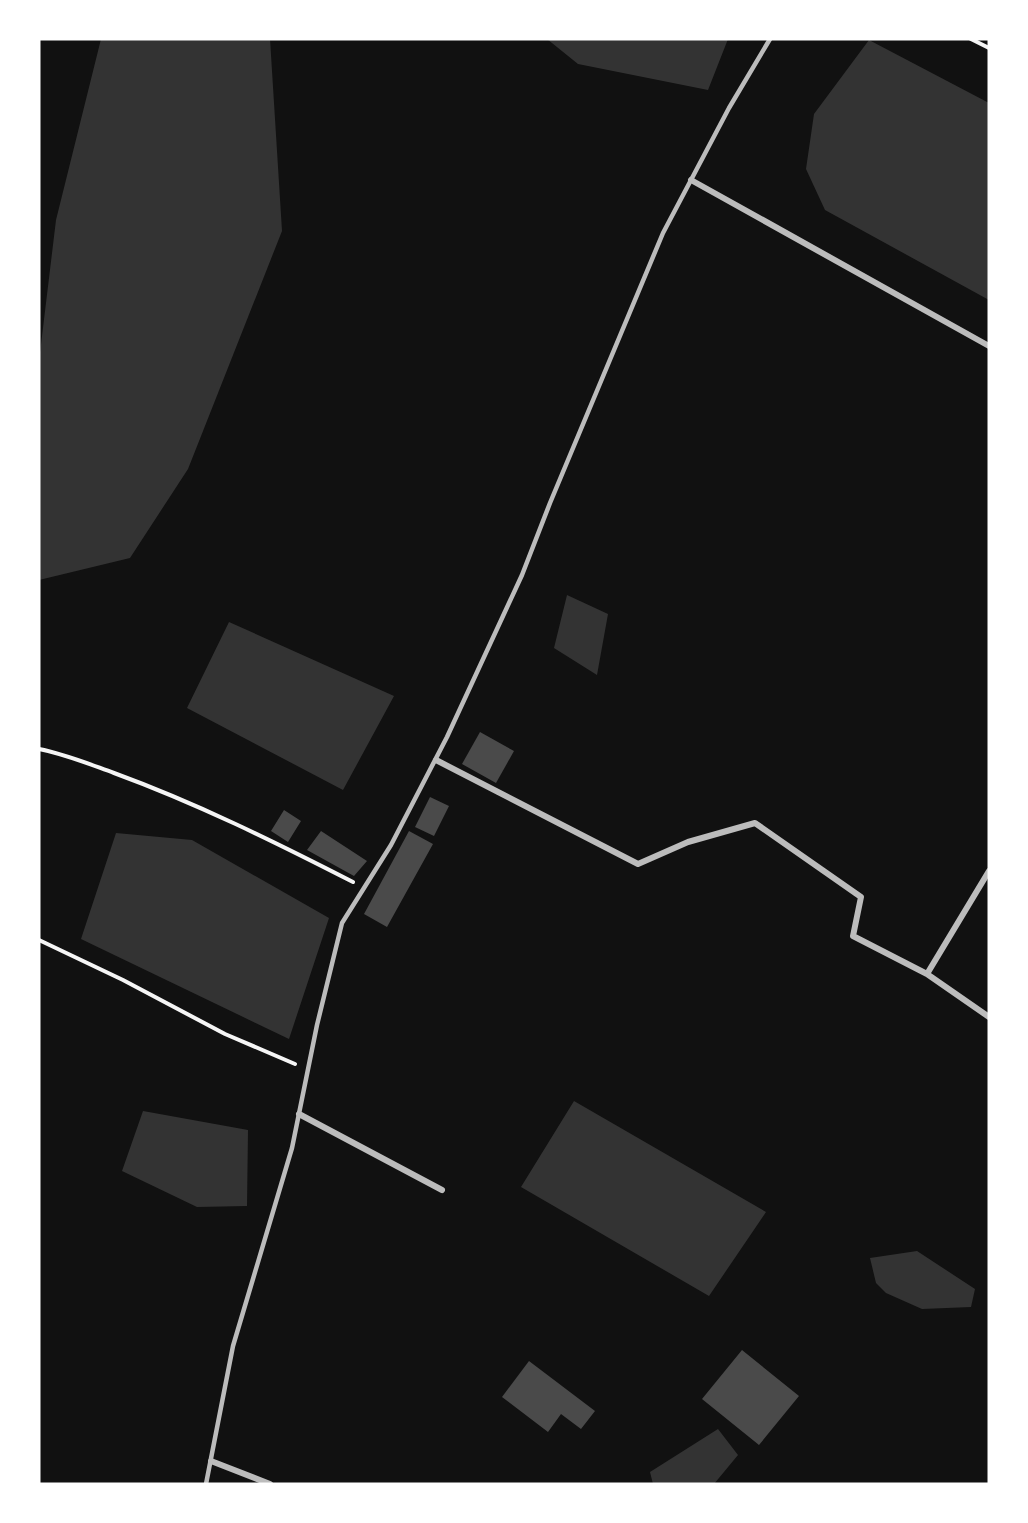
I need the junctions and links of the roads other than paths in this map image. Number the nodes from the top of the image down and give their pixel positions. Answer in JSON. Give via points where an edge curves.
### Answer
{"nodes":[{"id":1,"x":770,"y":39,"type":"edge"},
{"id":2,"x":691,"y":180,"type":"junction"},
{"id":3,"x":989,"y":346,"type":"edge"},
{"id":4,"x":436,"y":760,"type":"junction"},
{"id":5,"x":989,"y":871,"type":"edge"},
{"id":6,"x":927,"y":974,"type":"junction"},
{"id":7,"x":989,"y":1017,"type":"edge"},
{"id":8,"x":299,"y":1114,"type":"junction"},
{"id":9,"x":442,"y":1190,"type":"dead end"},
{"id":10,"x":211,"y":1461,"type":"junction"},
{"id":11,"x":206,"y":1484,"type":"edge"},
{"id":12,"x":270,"y":1484,"type":"edge"}],
"edges":[{"from":1,"to":2,"type":"lane"},
{"from":2,"to":3,"type":"street"},
{"from":2,"to":4,"type":"lane","via":[[663,233],[522,575]]},
{"from":4,"to":6,"type":"street","via":[[638,864],[688,842],[755,824],[861,897],[853,936]]},
{"from":4,"to":8,"type":"lane","via":[[391,845],[342,923]]},
{"from":5,"to":6,"type":"street"},
{"from":6,"to":7,"type":"street"},
{"from":8,"to":9,"type":"street"},
{"from":8,"to":10,"type":"lane","via":[[233,1346]]},
{"from":10,"to":11,"type":"lane"},
{"from":10,"to":12,"type":"street"}]}
